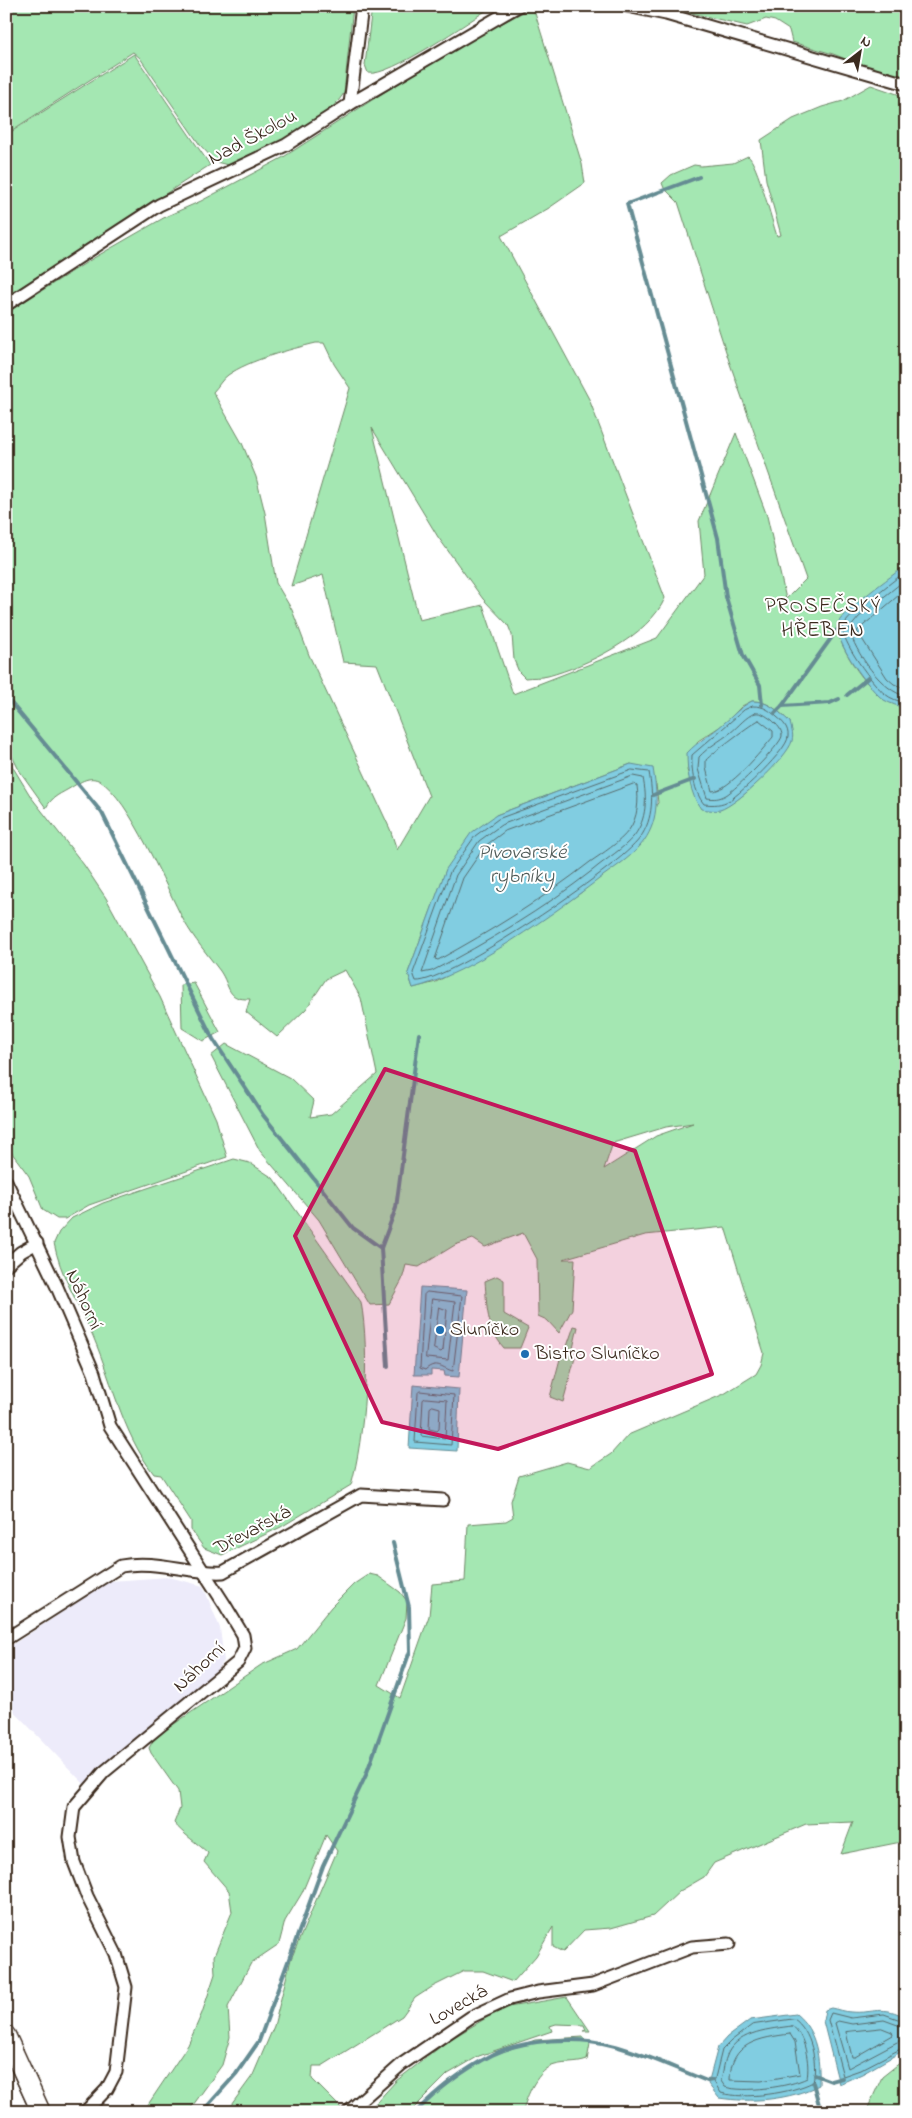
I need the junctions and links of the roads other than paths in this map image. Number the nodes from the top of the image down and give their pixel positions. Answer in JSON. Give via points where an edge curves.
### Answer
{"nodes":[{"id":1,"x":362,"y":6,"type":"edge"},
{"id":2,"x":518,"y":6,"type":"edge"},
{"id":3,"x":627,"y":6,"type":"edge"},
{"id":4,"x":906,"y":84,"type":"edge"},
{"id":5,"x":350,"y":104,"type":"junction"},
{"id":6,"x":6,"y":305,"type":"edge"},
{"id":7,"x":6,"y":1181,"type":"edge"},
{"id":8,"x":36,"y":1243,"type":"junction"},
{"id":9,"x":6,"y":1265,"type":"edge"},
{"id":10,"x":443,"y":1500,"type":"dead end"},
{"id":11,"x":204,"y":1573,"type":"junction"},
{"id":12,"x":6,"y":1638,"type":"edge"},
{"id":13,"x":729,"y":1944,"type":"dead end"},
{"id":14,"x":6,"y":2035,"type":"edge"},
{"id":15,"x":42,"y":2112,"type":"edge"},
{"id":16,"x":85,"y":2112,"type":"edge"},
{"id":17,"x":348,"y":2112,"type":"edge"}],
"edges":[{"from":1,"to":5,"type":"street"},
{"from":2,"to":5,"type":"street","name":"Nad Školou"},
{"from":3,"to":4,"type":"street","via":[[684,19]]},
{"from":5,"to":6,"type":"street","name":"Nad Školou","via":[[286,146],[160,205]]},
{"from":7,"to":8,"type":"street","name":"Náhorní"},
{"from":8,"to":9,"type":"street"},
{"from":8,"to":11,"type":"street","name":"Náhorní","via":[[94,1372],[110,1426]]},
{"from":10,"to":11,"type":"street","name":"Dřevařská","via":[[361,1495],[223,1572]]},
{"from":11,"to":12,"type":"street","name":"Dřevařská","via":[[140,1562],[121,1566]]},
{"from":11,"to":16,"type":"street","name":"Náhorní","via":[[243,1635],[245,1648],[238,1662],[104,1772],[74,1808],[70,1837],[74,1862],[116,1954],[126,1987],[116,2072],[107,2089]]},
{"from":13,"to":17,"type":"street","name":"Lovecká","via":[[692,1947],[594,1985],[510,1999],[470,2017],[402,2064]]},
{"from":14,"to":15,"type":"main road"}]}
